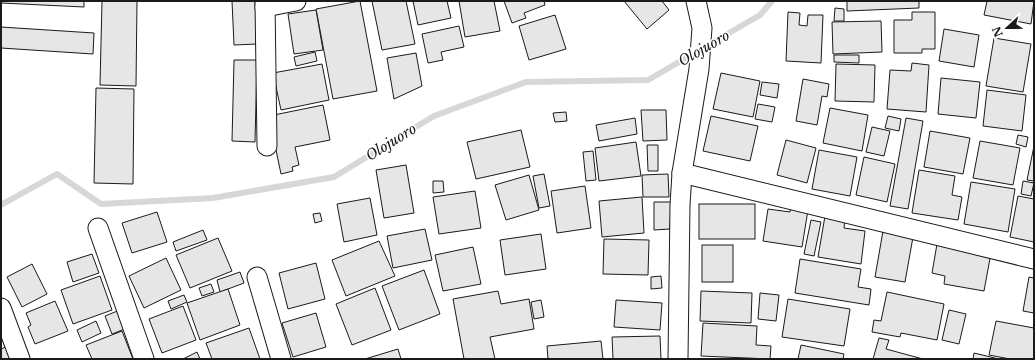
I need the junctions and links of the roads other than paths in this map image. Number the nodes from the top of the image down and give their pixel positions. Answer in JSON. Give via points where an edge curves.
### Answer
{"nodes":[{"id":1,"x":296,"y":1,"type":"edge"},
{"id":2,"x":696,"y":1,"type":"edge"},
{"id":3,"x":265,"y":4,"type":"edge"},
{"id":4,"x":267,"y":146,"type":"dead end"},
{"id":5,"x":682,"y":173,"type":"junction"},
{"id":6,"x":98,"y":228,"type":"dead end"},
{"id":7,"x":1034,"y":259,"type":"edge"},
{"id":8,"x":257,"y":278,"type":"dead end"},
{"id":9,"x":1,"y":308,"type":"edge"},
{"id":10,"x":20,"y":359,"type":"edge"},
{"id":11,"x":144,"y":359,"type":"edge"},
{"id":12,"x":281,"y":359,"type":"edge"},
{"id":13,"x":678,"y":359,"type":"edge"}],
"edges":[{"from":1,"to":3,"type":"street"},
{"from":2,"to":5,"type":"street","via":[[702,28],[699,69]]},
{"from":3,"to":4,"type":"street"},
{"from":5,"to":7,"type":"street"},
{"from":5,"to":13,"type":"street"},
{"from":6,"to":11,"type":"street"},
{"from":8,"to":12,"type":"street"},
{"from":9,"to":10,"type":"street"}]}
